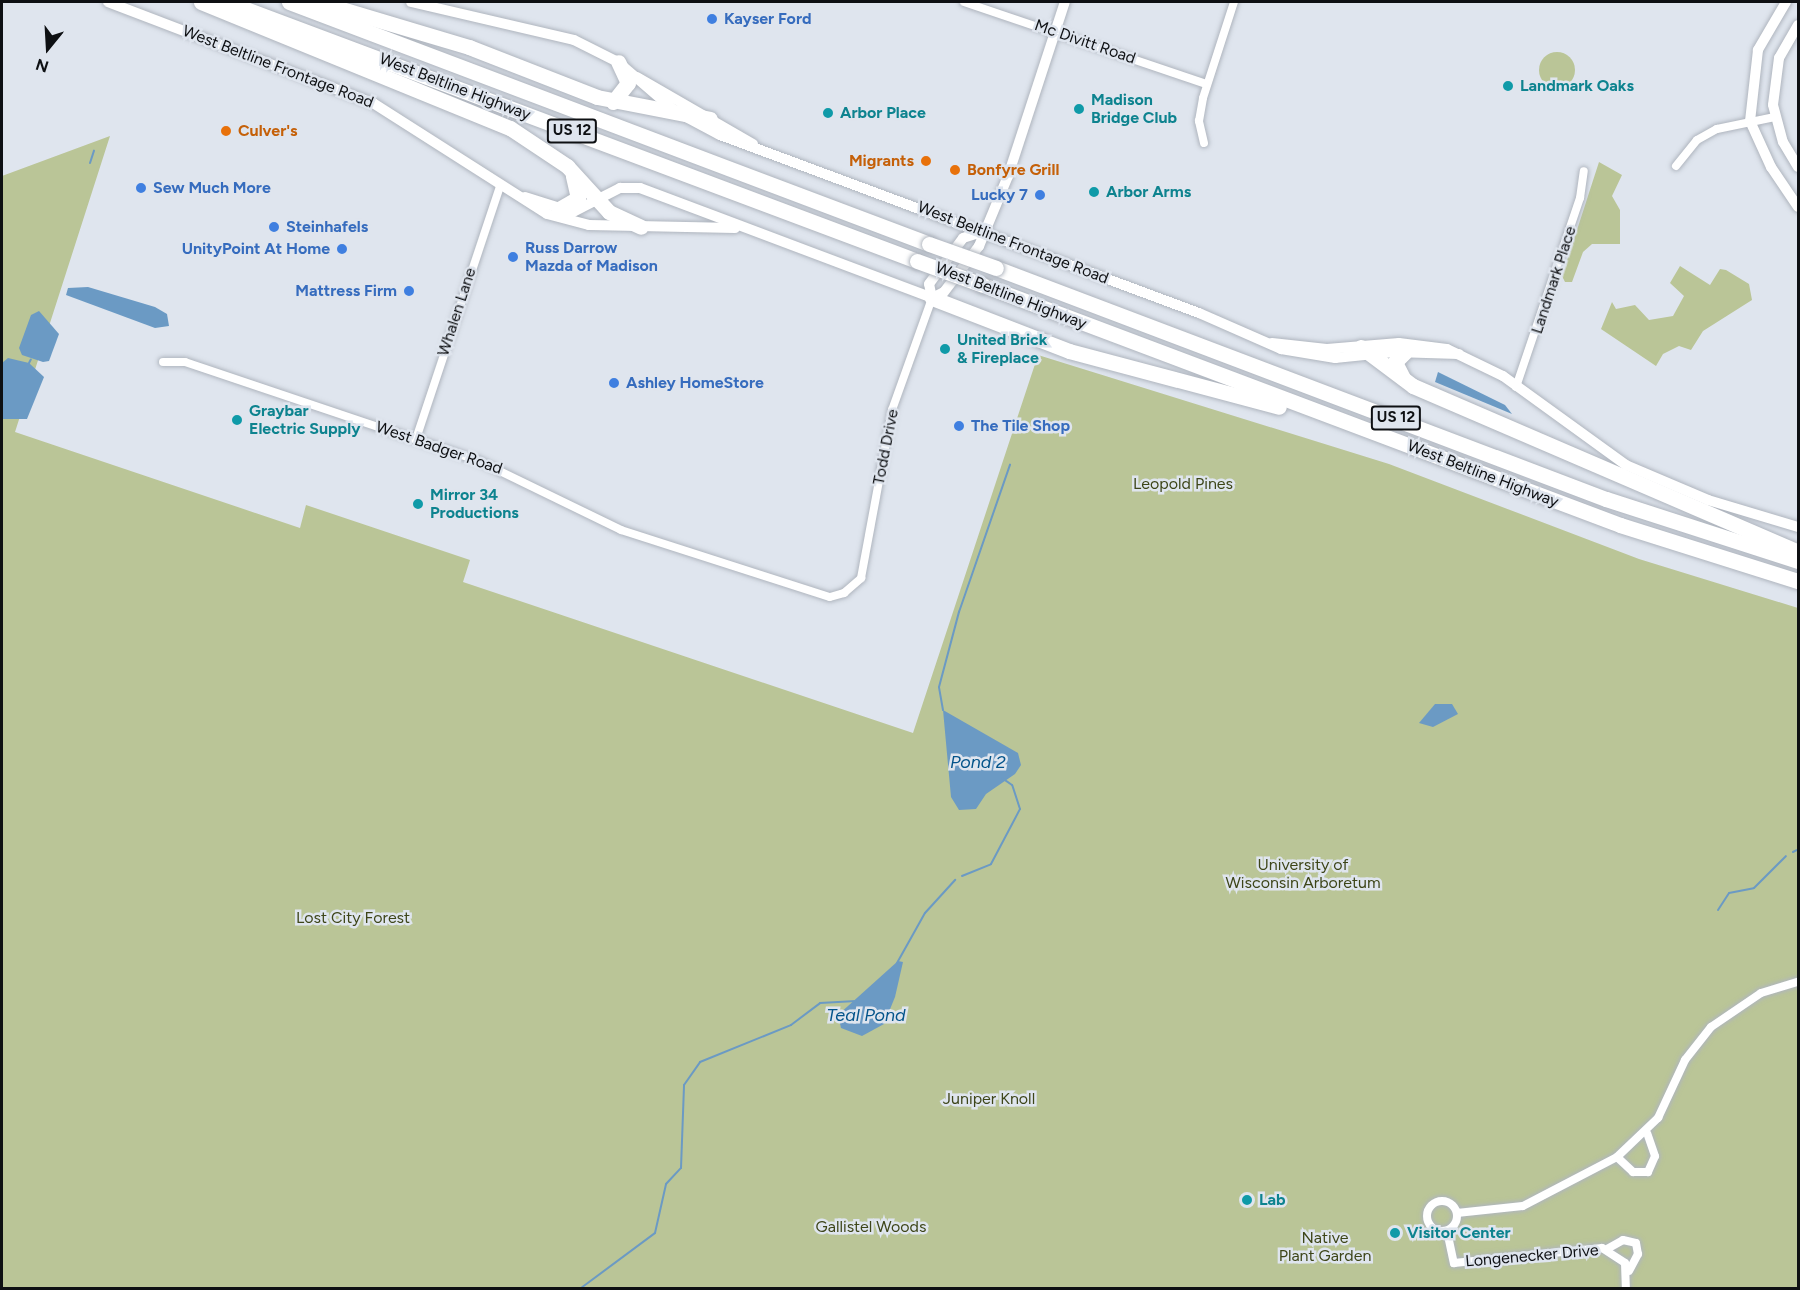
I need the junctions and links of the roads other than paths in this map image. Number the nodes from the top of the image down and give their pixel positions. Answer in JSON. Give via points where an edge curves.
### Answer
{"nodes":[{"id":1,"x":108,"y":2,"type":"edge"},
{"id":2,"x":201,"y":2,"type":"edge"},
{"id":3,"x":227,"y":2,"type":"edge"},
{"id":4,"x":289,"y":2,"type":"edge"},
{"id":5,"x":317,"y":2,"type":"edge"},
{"id":6,"x":411,"y":2,"type":"edge"},
{"id":7,"x":964,"y":2,"type":"edge"},
{"id":8,"x":1065,"y":2,"type":"edge"},
{"id":9,"x":1234,"y":2,"type":"edge"},
{"id":10,"x":1786,"y":2,"type":"edge"},
{"id":11,"x":1798,"y":25,"type":"edge"},
{"id":12,"x":1055,"y":32,"type":"junction"},
{"id":13,"x":618,"y":63,"type":"junction"},
{"id":14,"x":637,"y":77,"type":"junction"},
{"id":15,"x":1206,"y":84,"type":"junction"},
{"id":16,"x":613,"y":102,"type":"junction"},
{"id":17,"x":675,"y":111,"type":"junction"},
{"id":18,"x":1775,"y":117,"type":"junction"},
{"id":19,"x":710,"y":119,"type":"junction"},
{"id":20,"x":1750,"y":122,"type":"junction"},
{"id":21,"x":1204,"y":143,"type":"dead end"},
{"id":22,"x":753,"y":144,"type":"junction"},
{"id":23,"x":1676,"y":165,"type":"dead end"},
{"id":24,"x":567,"y":166,"type":"junction"},
{"id":25,"x":1798,"y":166,"type":"edge"},
{"id":26,"x":1584,"y":171,"type":"dead end"},
{"id":27,"x":500,"y":186,"type":"junction"},
{"id":28,"x":600,"y":200,"type":"junction"},
{"id":29,"x":1798,"y":207,"type":"edge"},
{"id":30,"x":559,"y":209,"type":"junction"},
{"id":31,"x":641,"y":227,"type":"junction"},
{"id":32,"x":735,"y":228,"type":"junction"},
{"id":33,"x":981,"y":232,"type":"junction"},
{"id":34,"x":932,"y":298,"type":"junction"},
{"id":35,"x":1367,"y":350,"type":"junction"},
{"id":36,"x":1405,"y":352,"type":"junction"},
{"id":37,"x":1459,"y":354,"type":"junction"},
{"id":38,"x":163,"y":362,"type":"dead end"},
{"id":39,"x":1405,"y":381,"type":"junction"},
{"id":40,"x":1516,"y":387,"type":"junction"},
{"id":41,"x":416,"y":439,"type":"junction"},
{"id":42,"x":1403,"y":444,"type":"junction"},
{"id":43,"x":1798,"y":527,"type":"edge"},
{"id":44,"x":1798,"y":552,"type":"edge"},
{"id":45,"x":1798,"y":561,"type":"edge"},
{"id":46,"x":1798,"y":581,"type":"edge"},
{"id":47,"x":844,"y":593,"type":"joint"},
{"id":48,"x":1798,"y":982,"type":"edge"},
{"id":49,"x":1647,"y":1133,"type":"junction"},
{"id":50,"x":1617,"y":1156,"type":"junction"},
{"id":51,"x":1457,"y":1213,"type":"junction"},
{"id":52,"x":1447,"y":1231,"type":"junction"},
{"id":53,"x":1607,"y":1250,"type":"junction"},
{"id":54,"x":1629,"y":1270,"type":"junction"},
{"id":55,"x":1626,"y":1288,"type":"edge"}],
"edges":[{"from":1,"to":27,"type":"street","name":"West Beltline Frontage Road","via":[[373,103],[441,142]]},
{"from":2,"to":24,"type":"highway","via":[[510,128]]},
{"from":3,"to":42,"type":"highway","name":"West Beltline Highway","number":"US 12","bridge":true},
{"from":4,"to":45,"type":"highway","name":"West Beltline Highway","number":"US 12","bridge":true,"via":[[1606,499]]},
{"from":5,"to":16,"type":"highway","via":[[469,47]]},
{"from":6,"to":13,"type":"street","name":"West Beltline Frontage Road","via":[[462,18],[563,36]]},
{"from":7,"to":12,"type":"street","name":"Mc Divitt Road"},
{"from":8,"to":12,"type":"street","name":"Todd Drive"},
{"from":9,"to":15,"type":"street"},
{"from":10,"to":20,"type":"street","via":[[1758,50]]},
{"from":11,"to":18,"type":"street","via":[[1779,58]]},
{"from":12,"to":15,"type":"street","name":"Mc Divitt Road"},
{"from":12,"to":33,"type":"street","name":"Todd Drive","via":[[1003,193]]},
{"from":13,"to":14,"type":"street","name":"West Beltline Frontage Road"},
{"from":13,"to":16,"type":"highway","via":[[628,83]]},
{"from":14,"to":17,"type":"street","name":"West Beltline Frontage Road"},
{"from":14,"to":19,"type":"street","name":"West Beltline Frontage Road"},
{"from":15,"to":21,"type":"street","via":[[1199,121]]},
{"from":16,"to":17,"type":"highway"},
{"from":17,"to":19,"type":"highway"},
{"from":17,"to":22,"type":"street","name":"West Beltline Frontage Road","via":[[720,135]]},
{"from":18,"to":20,"type":"street"},
{"from":18,"to":25,"type":"street"},
{"from":19,"to":22,"type":"street","name":"West Beltline Frontage Road"},
{"from":20,"to":23,"type":"street","via":[[1697,140]]},
{"from":20,"to":29,"type":"street","via":[[1771,167]]},
{"from":22,"to":33,"type":"street","name":"West Beltline Frontage Road"},
{"from":24,"to":28,"type":"highway"},
{"from":24,"to":30,"type":"highway","via":[[579,191],[573,203]]},
{"from":26,"to":40,"type":"street","name":"Landmark Place","via":[[1580,198]]},
{"from":27,"to":30,"type":"street","name":"West Beltline Frontage Road"},
{"from":27,"to":31,"type":"street","name":"West Beltline Frontage Road","via":[[525,204],[567,221]]},
{"from":27,"to":41,"type":"street","name":"Whalen Lane"},
{"from":28,"to":30,"type":"street","name":"West Beltline Frontage Road","via":[[573,212]]},
{"from":28,"to":31,"type":"highway","via":[[618,218]]},
{"from":28,"to":32,"type":"street","name":"West Beltline Frontage Road","via":[[620,188],[640,188]]},
{"from":31,"to":32,"type":"street","name":"West Beltline Frontage Road"},
{"from":32,"to":34,"type":"street","name":"West Beltline Frontage Road"},
{"from":33,"to":34,"type":"street","name":"Todd Drive","via":[[979,246],[944,292]]},
{"from":33,"to":34,"type":"street","name":"Todd Drive","via":[[963,238],[929,284]]},
{"from":33,"to":35,"type":"street","name":"West Beltline Frontage Road","via":[[1312,357]]},
{"from":34,"to":42,"type":"highway","via":[[1077,354]]},
{"from":34,"to":47,"type":"street","name":"Todd Drive","via":[[892,410],[861,578]]},
{"from":35,"to":36,"type":"street","name":"West Beltline Frontage Road"},
{"from":35,"to":37,"type":"street","name":"West Beltline Frontage Road","via":[[1425,345]]},
{"from":35,"to":39,"type":"highway"},
{"from":36,"to":37,"type":"street","name":"West Beltline Frontage Road"},
{"from":36,"to":39,"type":"highway","via":[[1395,367]]},
{"from":37,"to":40,"type":"street","name":"West Beltline Frontage Road"},
{"from":38,"to":41,"type":"street","name":"West Badger Road","via":[[185,362]]},
{"from":39,"to":44,"type":"highway"},
{"from":40,"to":43,"type":"street","name":"West Beltline Frontage Road","via":[[1587,440],[1647,476]]},
{"from":41,"to":47,"type":"street","name":"West Badger Road","via":[[513,473],[628,532],[817,595]]},
{"from":42,"to":46,"type":"highway","name":"West Beltline Highway","number":"US 12","via":[[1669,543]]},
{"from":48,"to":49,"type":"street","via":[[1761,993],[1711,1027],[1685,1060]]},
{"from":49,"to":50,"type":"street"},
{"from":49,"to":50,"type":"street","via":[[1655,1156],[1648,1172],[1633,1172]]},
{"from":50,"to":51,"type":"street","via":[[1523,1206]]},
{"from":51,"to":52,"type":"street"},
{"from":51,"to":52,"type":"street","via":[[1444,1201],[1428,1210],[1433,1229]]},
{"from":52,"to":53,"type":"street","name":"Longenecker Drive","via":[[1454,1263]]},
{"from":53,"to":54,"type":"street"},
{"from":53,"to":54,"type":"street","via":[[1623,1240],[1636,1243],[1638,1254]]},
{"from":54,"to":55,"type":"street"}]}
